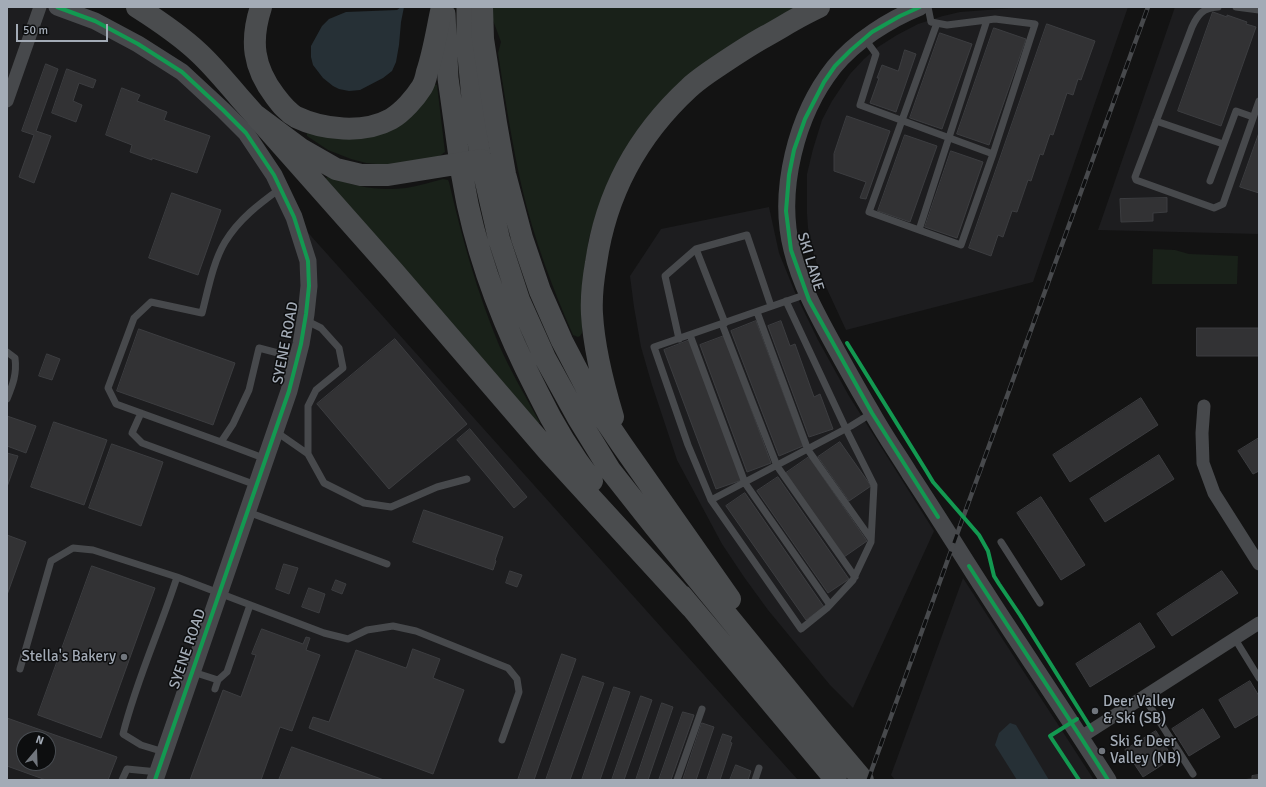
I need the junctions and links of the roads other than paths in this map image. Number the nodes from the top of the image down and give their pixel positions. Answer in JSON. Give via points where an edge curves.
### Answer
{"nodes":[{"id":1,"x":40,"y":7,"type":"edge"},
{"id":2,"x":57,"y":7,"type":"edge"},
{"id":3,"x":137,"y":7,"type":"edge"},
{"id":4,"x":261,"y":7,"type":"edge"},
{"id":5,"x":442,"y":7,"type":"edge"},
{"id":6,"x":445,"y":7,"type":"edge"},
{"id":7,"x":468,"y":7,"type":"edge"},
{"id":8,"x":482,"y":7,"type":"edge"},
{"id":9,"x":819,"y":7,"type":"edge"},
{"id":10,"x":922,"y":7,"type":"edge"},
{"id":11,"x":1218,"y":7,"type":"edge"},
{"id":12,"x":1236,"y":7,"type":"edge"},
{"id":13,"x":1259,"y":10,"type":"edge"},
{"id":14,"x":987,"y":20,"type":"junction"},
{"id":15,"x":937,"y":23,"type":"junction"},
{"id":16,"x":865,"y":38,"type":"junction"},
{"id":17,"x":7,"y":100,"type":"edge"},
{"id":18,"x":1259,"y":101,"type":"edge"},
{"id":19,"x":254,"y":114,"type":"junction"},
{"id":20,"x":1253,"y":117,"type":"junction"},
{"id":21,"x":902,"y":120,"type":"junction"},
{"id":22,"x":1156,"y":121,"type":"junction"},
{"id":23,"x":949,"y":137,"type":"junction"},
{"id":24,"x":1223,"y":144,"type":"junction"},
{"id":25,"x":993,"y":154,"type":"junction"},
{"id":26,"x":481,"y":160,"type":"junction"},
{"id":27,"x":460,"y":164,"type":"junction"},
{"id":28,"x":1210,"y":181,"type":"dead end"},
{"id":29,"x":281,"y":188,"type":"junction"},
{"id":30,"x":918,"y":230,"type":"junction"},
{"id":31,"x":696,"y":250,"type":"junction"},
{"id":32,"x":807,"y":294,"type":"junction"},
{"id":33,"x":786,"y":301,"type":"junction"},
{"id":34,"x":771,"y":306,"type":"junction"},
{"id":35,"x":757,"y":312,"type":"junction"},
{"id":36,"x":305,"y":320,"type":"junction"},
{"id":37,"x":724,"y":323,"type":"junction"},
{"id":38,"x":690,"y":335,"type":"junction"},
{"id":39,"x":679,"y":339,"type":"junction"},
{"id":40,"x":7,"y":352,"type":"edge"},
{"id":41,"x":297,"y":358,"type":"junction"},
{"id":42,"x":7,"y":399,"type":"edge"},
{"id":43,"x":1204,"y":406,"type":"dead end"},
{"id":44,"x":141,"y":413,"type":"junction"},
{"id":45,"x":872,"y":413,"type":"junction"},
{"id":46,"x":846,"y":429,"type":"junction"},
{"id":47,"x":275,"y":431,"type":"junction"},
{"id":48,"x":222,"y":442,"type":"junction"},
{"id":49,"x":622,"y":445,"type":"junction"},
{"id":50,"x":808,"y":450,"type":"junction"},
{"id":51,"x":308,"y":454,"type":"junction"},
{"id":52,"x":266,"y":459,"type":"junction"},
{"id":53,"x":777,"y":466,"type":"junction"},
{"id":54,"x":467,"y":479,"type":"dead end"},
{"id":55,"x":745,"y":483,"type":"junction"},
{"id":56,"x":257,"y":485,"type":"junction"},
{"id":57,"x":711,"y":500,"type":"junction"},
{"id":58,"x":248,"y":512,"type":"junction"},
{"id":59,"x":871,"y":539,"type":"junction"},
{"id":60,"x":1001,"y":542,"type":"dead end"},
{"id":61,"x":387,"y":564,"type":"dead end"},
{"id":62,"x":1259,"y":564,"type":"edge"},
{"id":63,"x":177,"y":577,"type":"junction"},
{"id":64,"x":855,"y":577,"type":"junction"},
{"id":65,"x":220,"y":593,"type":"junction"},
{"id":66,"x":1040,"y":603,"type":"dead end"},
{"id":67,"x":250,"y":605,"type":"junction"},
{"id":68,"x":830,"y":605,"type":"junction"},
{"id":69,"x":691,"y":607,"type":"junction"},
{"id":70,"x":1259,"y":623,"type":"edge"},
{"id":71,"x":1235,"y":639,"type":"junction"},
{"id":72,"x":20,"y":669,"type":"dead end"},
{"id":73,"x":193,"y":672,"type":"junction"},
{"id":74,"x":1259,"y":678,"type":"edge"},
{"id":75,"x":218,"y":680,"type":"junction"},
{"id":76,"x":215,"y":689,"type":"dead end"},
{"id":77,"x":1144,"y":697,"type":"junction"},
{"id":78,"x":702,"y":708,"type":"dead end"},
{"id":79,"x":824,"y":734,"type":"junction"},
{"id":80,"x":1081,"y":737,"type":"junction"},
{"id":81,"x":502,"y":740,"type":"dead end"},
{"id":82,"x":164,"y":752,"type":"junction"},
{"id":83,"x":759,"y":768,"type":"dead end"},
{"id":84,"x":1193,"y":774,"type":"dead end"},
{"id":85,"x":156,"y":776,"type":"edge"},
{"id":86,"x":122,"y":780,"type":"edge"},
{"id":87,"x":677,"y":780,"type":"edge"},
{"id":88,"x":755,"y":780,"type":"edge"},
{"id":89,"x":836,"y":780,"type":"edge"},
{"id":90,"x":863,"y":780,"type":"edge"},
{"id":91,"x":1108,"y":780,"type":"edge"}],
"edges":[{"from":1,"to":17,"type":"street"},
{"from":2,"to":29,"type":"street","name":"SYENE ROAD","via":[[95,21],[182,72],[246,133]]},
{"from":3,"to":19,"type":"highway","via":[[196,50]]},
{"from":4,"to":5,"type":"highway","via":[[255,50],[257,64],[265,83],[284,107],[296,116],[325,127],[364,128],[391,119],[408,105],[423,85],[430,65]]},
{"from":6,"to":27,"type":"main road","via":[[448,78]]},
{"from":7,"to":26,"type":"main road","via":[[467,45]]},
{"from":8,"to":49,"type":"highway","via":[[483,39],[496,123],[505,174],[522,238],[540,291],[562,341],[597,408]]},
{"from":9,"to":49,"type":"highway","via":[[724,61],[690,87],[664,112],[644,138],[614,191],[597,254],[592,284],[592,313],[595,347],[605,392]]},
{"from":10,"to":15,"type":"lane","via":[[931,22]]},
{"from":10,"to":16,"type":"street","name":"SKI LANE","via":[[887,23]]},
{"from":11,"to":22,"type":"lane","via":[[1201,12],[1196,17]]},
{"from":12,"to":13,"type":"lane"},
{"from":14,"to":15,"type":"lane","via":[[947,25]]},
{"from":14,"to":23,"type":"lane"},
{"from":14,"to":25,"type":"lane","via":[[1035,24]]},
{"from":15,"to":21,"type":"lane"},
{"from":16,"to":21,"type":"lane","via":[[876,54],[860,105]]},
{"from":16,"to":32,"type":"street","name":"SKI LANE","via":[[835,66],[824,82],[805,119],[790,164],[786,211],[788,233],[791,250]]},
{"from":18,"to":20,"type":"lane"},
{"from":19,"to":27,"type":"highway","via":[[300,149],[336,169],[361,175],[388,176]]},
{"from":19,"to":69,"type":"highway","via":[[549,452]]},
{"from":20,"to":22,"type":"lane","via":[[1223,204],[1214,208],[1136,180]]},
{"from":20,"to":24,"type":"lane","via":[[1236,111]]},
{"from":21,"to":23,"type":"lane"},
{"from":21,"to":30,"type":"lane","via":[[869,212]]},
{"from":22,"to":24,"type":"lane"},
{"from":23,"to":25,"type":"lane"},
{"from":23,"to":30,"type":"lane"},
{"from":24,"to":28,"type":"lane"},
{"from":25,"to":30,"type":"lane","via":[[961,245]]},
{"from":26,"to":27,"type":"highway"},
{"from":26,"to":79,"type":"highway","via":[[499,239],[519,300],[545,358],[578,418],[610,470]]},
{"from":27,"to":69,"type":"highway","via":[[468,206],[498,305],[521,360],[553,423],[583,471]]},
{"from":29,"to":36,"type":"street","name":"SYENE ROAD","via":[[294,217],[308,261],[309,286]]},
{"from":29,"to":44,"type":"lane","via":[[257,205],[225,242],[213,271],[202,313],[151,302],[134,318],[108,388],[116,404]]},
{"from":31,"to":34,"type":"lane","via":[[746,235]]},
{"from":31,"to":37,"type":"lane"},
{"from":31,"to":39,"type":"lane","via":[[666,276]]},
{"from":32,"to":33,"type":"lane"},
{"from":32,"to":45,"type":"street","name":"SKI LANE"},
{"from":33,"to":34,"type":"lane"},
{"from":33,"to":46,"type":"lane"},
{"from":34,"to":35,"type":"lane"},
{"from":35,"to":37,"type":"lane"},
{"from":35,"to":50,"type":"lane"},
{"from":36,"to":41,"type":"street","name":"SYENE ROAD"},
{"from":36,"to":51,"type":"lane","via":[[322,328],[339,348],[343,368],[316,390],[308,406]]},
{"from":37,"to":38,"type":"lane"},
{"from":37,"to":53,"type":"lane"},
{"from":38,"to":39,"type":"lane"},
{"from":38,"to":55,"type":"lane"},
{"from":39,"to":57,"type":"lane","via":[[654,347],[688,445]]},
{"from":40,"to":42,"type":"lane","via":[[15,358],[16,368],[14,383]]},
{"from":41,"to":47,"type":"street","name":"SYENE ROAD"},
{"from":41,"to":48,"type":"lane","via":[[259,348],[249,390]]},
{"from":43,"to":62,"type":"street","via":[[1204,463],[1214,493]]},
{"from":44,"to":48,"type":"lane"},
{"from":44,"to":56,"type":"lane","via":[[132,433],[142,444]]},
{"from":45,"to":46,"type":"lane"},
{"from":45,"to":80,"type":"street","name":"SKI LANE"},
{"from":46,"to":50,"type":"lane"},
{"from":46,"to":59,"type":"lane","via":[[874,484]]},
{"from":47,"to":51,"type":"lane"},
{"from":47,"to":52,"type":"street","name":"SYENE ROAD"},
{"from":48,"to":52,"type":"lane"},
{"from":49,"to":79,"type":"highway"},
{"from":50,"to":53,"type":"lane"},
{"from":50,"to":59,"type":"lane"},
{"from":51,"to":54,"type":"lane","via":[[324,483],[364,503],[391,507],[437,487]]},
{"from":52,"to":56,"type":"street","name":"SYENE ROAD"},
{"from":53,"to":55,"type":"lane"},
{"from":53,"to":64,"type":"lane"},
{"from":55,"to":57,"type":"lane"},
{"from":55,"to":68,"type":"lane"},
{"from":56,"to":58,"type":"street","name":"SYENE ROAD"},
{"from":57,"to":68,"type":"lane","via":[[801,629]]},
{"from":58,"to":61,"type":"lane"},
{"from":58,"to":65,"type":"street","name":"SYENE ROAD"},
{"from":59,"to":64,"type":"lane"},
{"from":60,"to":66,"type":"lane"},
{"from":63,"to":65,"type":"lane"},
{"from":63,"to":72,"type":"lane","via":[[93,550],[73,548],[51,561]]},
{"from":63,"to":82,"type":"lane","via":[[130,707],[123,734],[141,746]]},
{"from":64,"to":68,"type":"lane"},
{"from":65,"to":67,"type":"lane"},
{"from":65,"to":73,"type":"street","name":"SYENE ROAD"},
{"from":67,"to":75,"type":"lane","via":[[227,672]]},
{"from":67,"to":81,"type":"lane","via":[[324,633],[348,638],[367,630],[393,626],[416,631],[508,668],[517,679],[519,692]]},
{"from":69,"to":89,"type":"highway"},
{"from":70,"to":71,"type":"street"},
{"from":71,"to":74,"type":"lane"},
{"from":71,"to":77,"type":"street"},
{"from":73,"to":75,"type":"lane"},
{"from":73,"to":82,"type":"street","name":"SYENE ROAD"},
{"from":75,"to":76,"type":"lane"},
{"from":77,"to":80,"type":"street"},
{"from":77,"to":84,"type":"lane"},
{"from":78,"to":87,"type":"lane"},
{"from":79,"to":90,"type":"highway"},
{"from":80,"to":91,"type":"street","name":"SKI LANE"},
{"from":82,"to":85,"type":"street","name":"SYENE ROAD"},
{"from":83,"to":88,"type":"lane"},
{"from":85,"to":86,"type":"lane","via":[[127,769]]}]}
